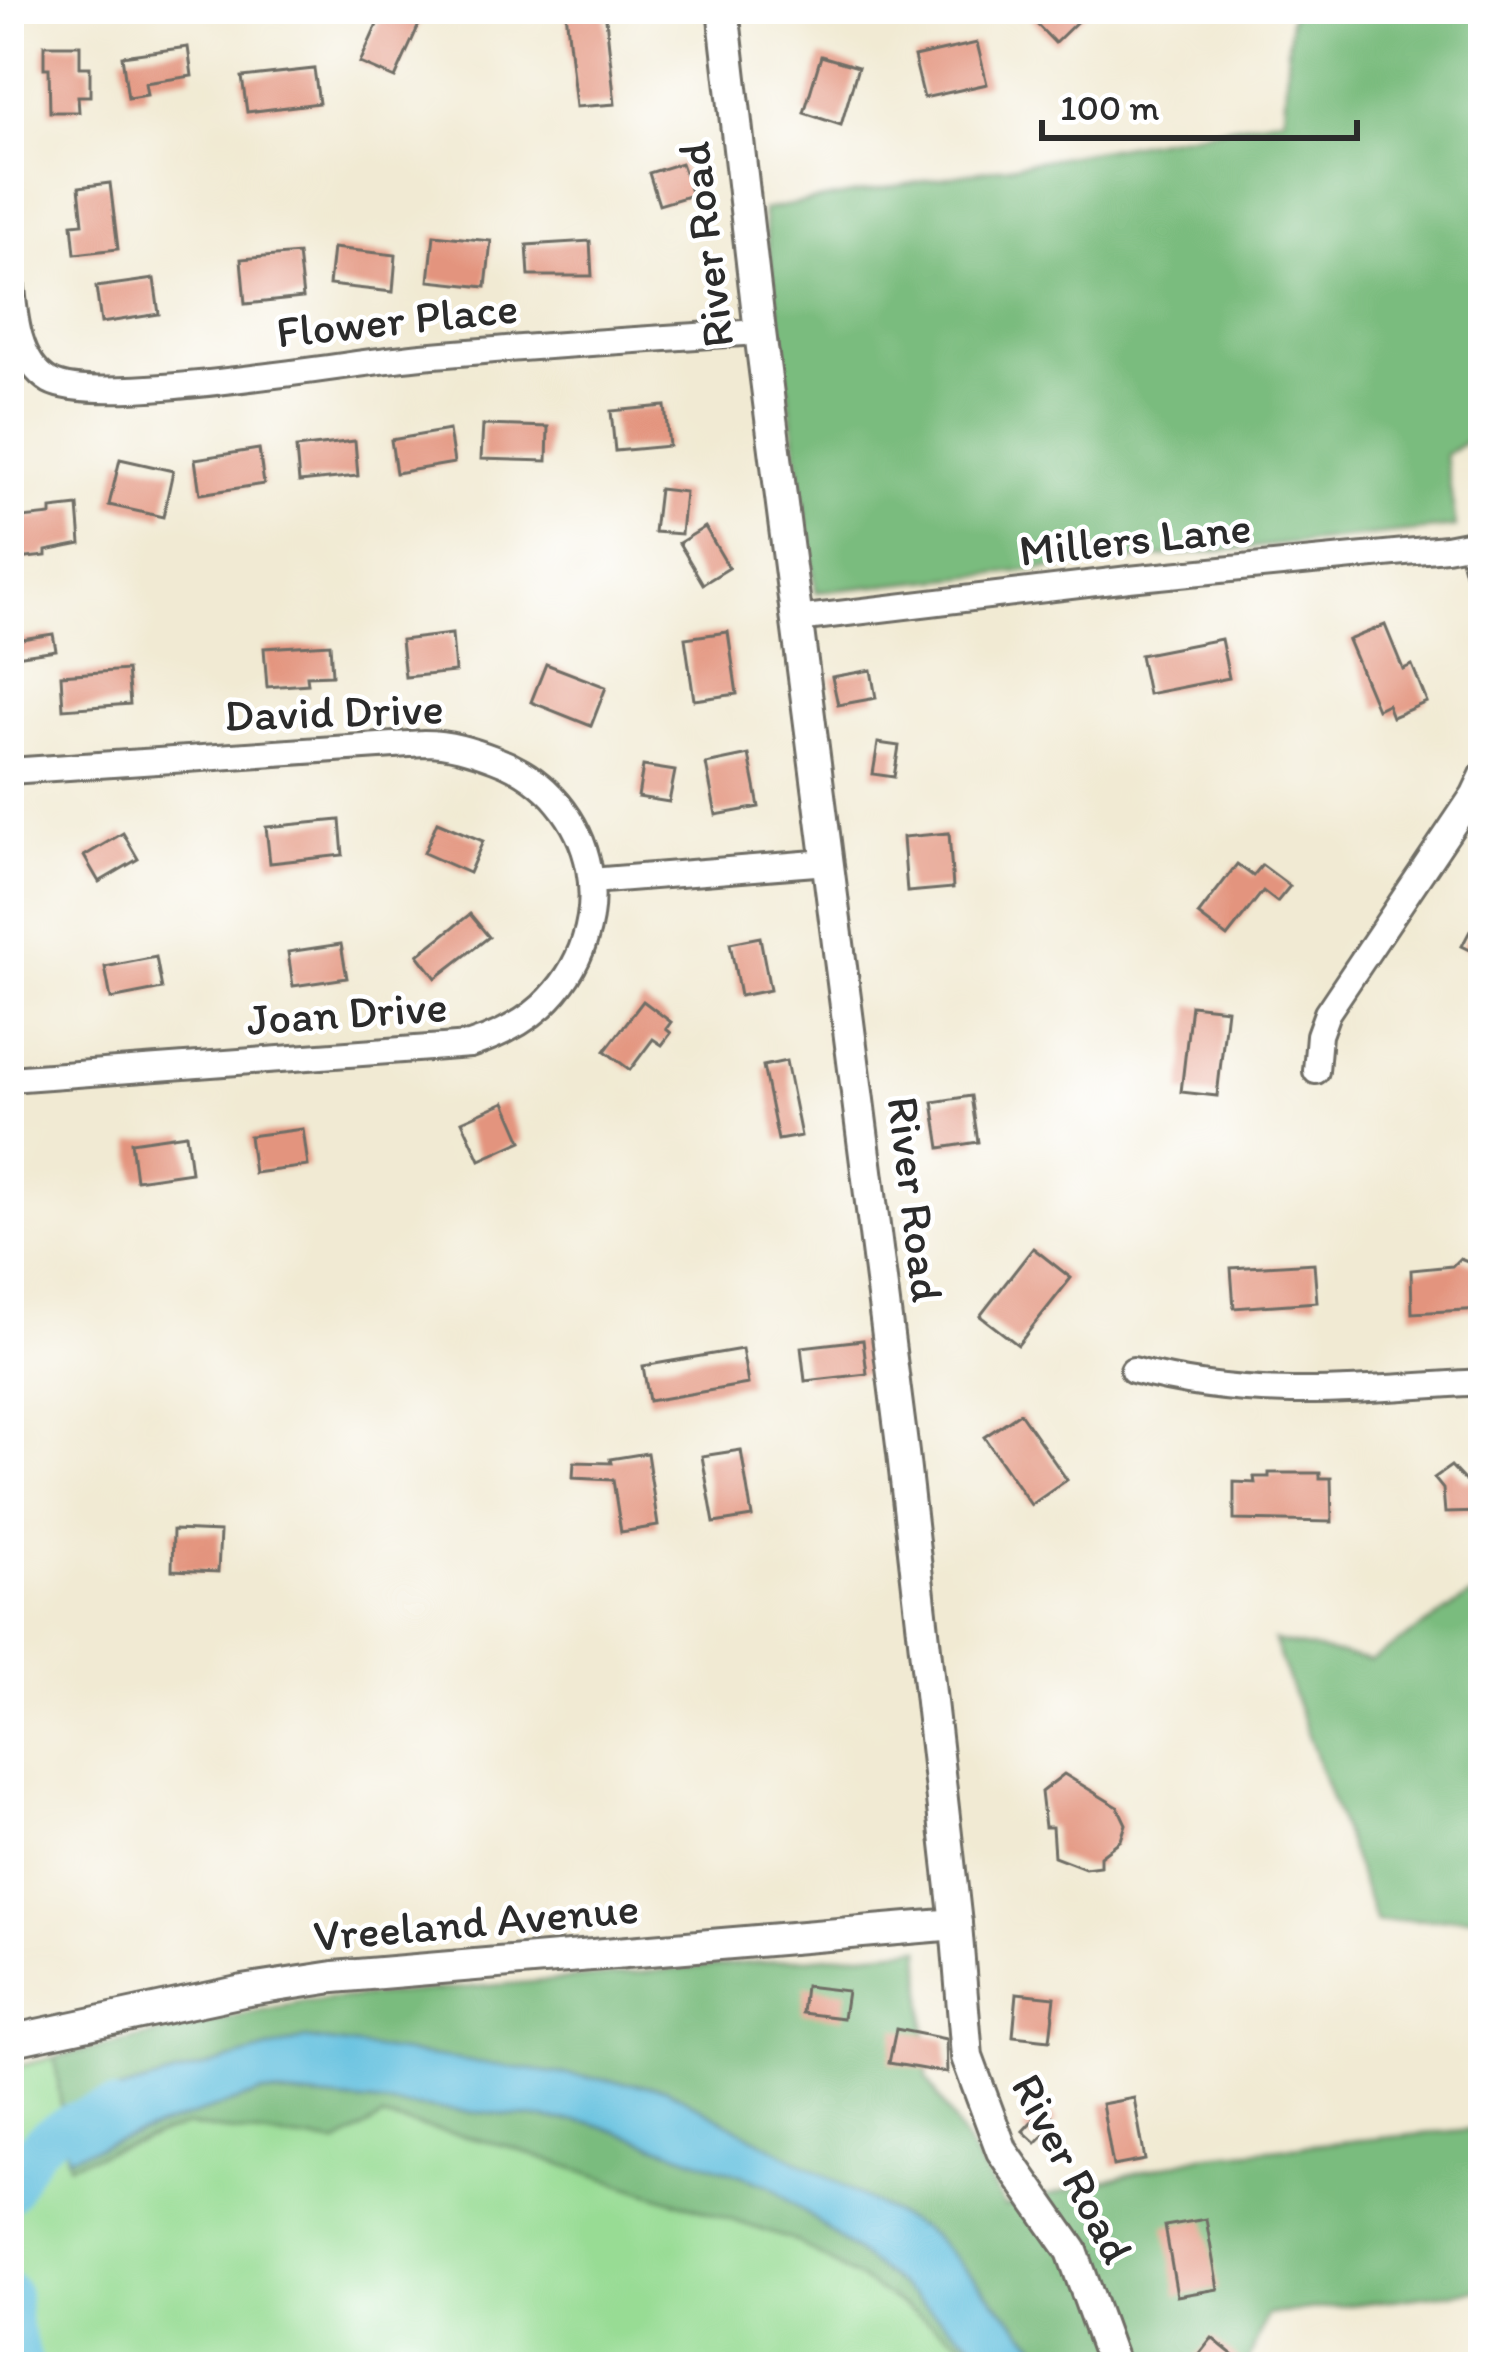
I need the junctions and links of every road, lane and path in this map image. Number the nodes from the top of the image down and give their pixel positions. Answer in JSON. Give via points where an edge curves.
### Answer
{"nodes":[{"id":1,"x":723,"y":9,"type":"edge"},
{"id":2,"x":9,"y":255,"type":"edge"},
{"id":3,"x":760,"y":332,"type":"junction"},
{"id":4,"x":1477,"y":542,"type":"edge"},
{"id":5,"x":1483,"y":589,"type":"edge"},
{"id":6,"x":797,"y":620,"type":"junction"},
{"id":7,"x":9,"y":771,"type":"edge"},
{"id":8,"x":1483,"y":775,"type":"edge"},
{"id":9,"x":1472,"y":820,"type":"edge"},
{"id":10,"x":828,"y":862,"type":"junction"},
{"id":11,"x":592,"y":881,"type":"junction"},
{"id":12,"x":1316,"y":1071,"type":"dead end"},
{"id":13,"x":9,"y":1079,"type":"edge"},
{"id":14,"x":1133,"y":1370,"type":"dead end"},
{"id":15,"x":1483,"y":1382,"type":"edge"},
{"id":16,"x":956,"y":1924,"type":"junction"},
{"id":17,"x":9,"y":2041,"type":"edge"},
{"id":18,"x":1114,"y":2367,"type":"edge"}],
"edges":[{"from":1,"to":3,"type":"street","name":"River Road"},
{"from":2,"to":3,"type":"street","name":"Flower Place","via":[[28,363],[78,390]]},
{"from":3,"to":6,"type":"street","name":"River Road"},
{"from":4,"to":5,"type":"street"},
{"from":4,"to":6,"type":"street","name":"Millers Lane"},
{"from":6,"to":10,"type":"street","name":"River Road"},
{"from":7,"to":11,"type":"street","name":"David Drive","via":[[452,745],[507,764],[554,796],[578,831]]},
{"from":8,"to":9,"type":"street"},
{"from":9,"to":12,"type":"street","via":[[1327,1013]]},
{"from":10,"to":11,"type":"street"},
{"from":10,"to":16,"type":"street","name":"River Road"},
{"from":11,"to":13,"type":"street","name":"Joan Drive","via":[[583,943],[563,981],[523,1022],[470,1046]]},
{"from":14,"to":15,"type":"street","via":[[1239,1392]]},
{"from":16,"to":17,"type":"street","name":"Vreeland Avenue","via":[[334,1977]]},
{"from":16,"to":18,"type":"street","name":"River Road","via":[[967,2057],[990,2125],[1072,2251]]}]}
